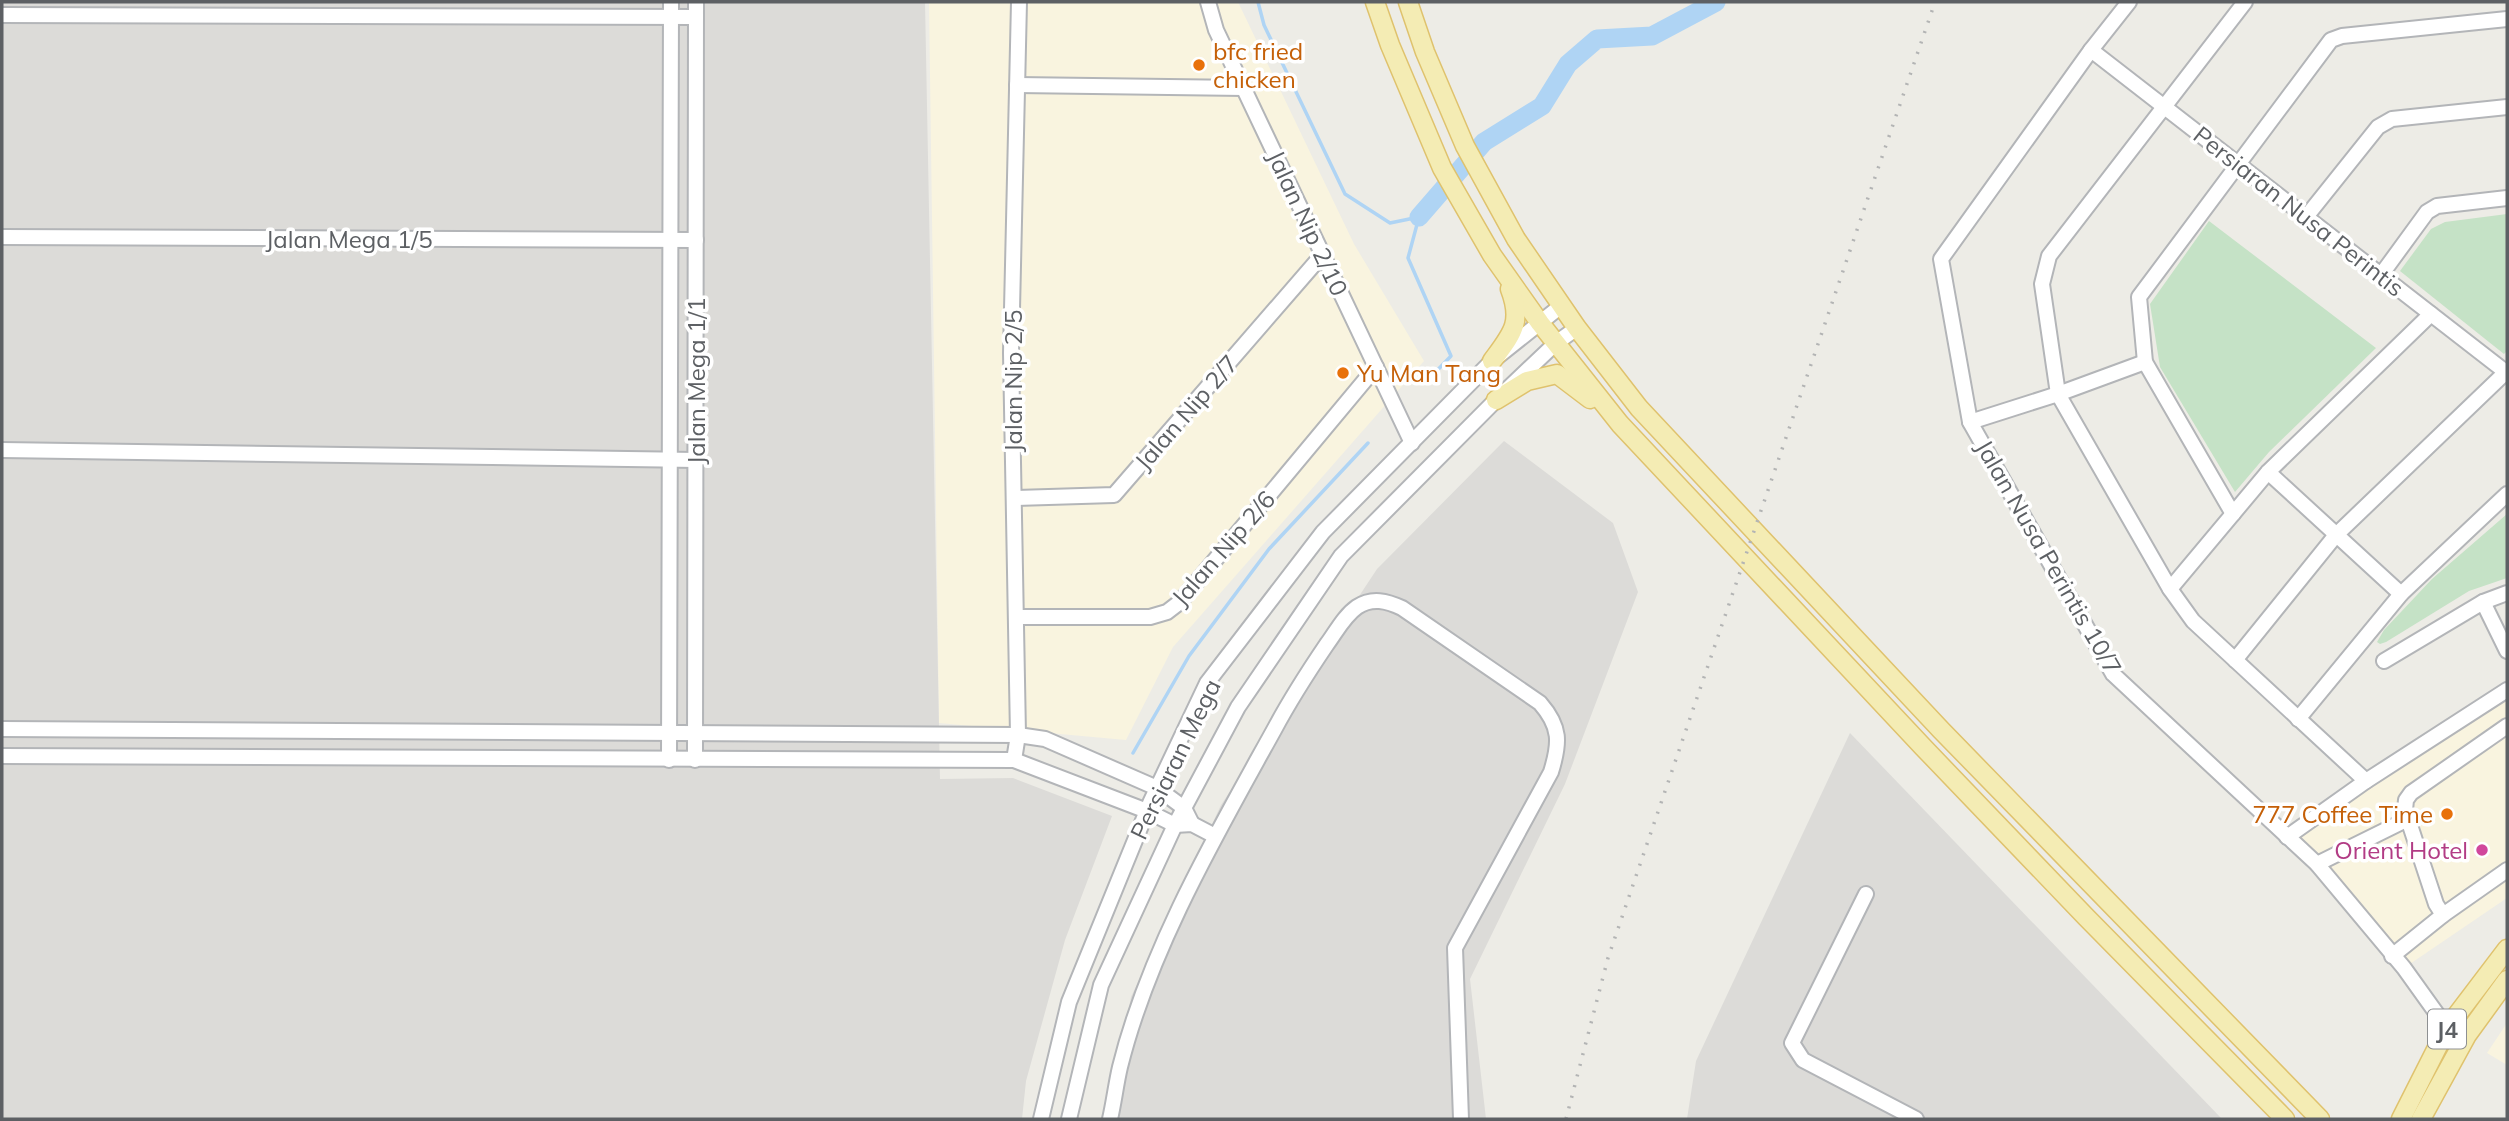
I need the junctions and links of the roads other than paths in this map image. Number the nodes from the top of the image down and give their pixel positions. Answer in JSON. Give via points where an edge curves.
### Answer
{"nodes":[{"id":1,"x":671,"y":2,"type":"edge"},
{"id":2,"x":696,"y":2,"type":"edge"},
{"id":3,"x":1019,"y":2,"type":"edge"},
{"id":4,"x":1209,"y":2,"type":"edge"},
{"id":5,"x":1375,"y":2,"type":"edge"},
{"id":6,"x":1408,"y":2,"type":"edge"},
{"id":7,"x":2129,"y":2,"type":"edge"},
{"id":8,"x":2245,"y":2,"type":"edge"},
{"id":9,"x":2,"y":15,"type":"edge"},
{"id":10,"x":670,"y":18,"type":"junction"},
{"id":11,"x":696,"y":18,"type":"junction"},
{"id":12,"x":2507,"y":19,"type":"edge"},
{"id":13,"x":2091,"y":50,"type":"junction"},
{"id":14,"x":1017,"y":85,"type":"junction"},
{"id":15,"x":1244,"y":88,"type":"junction"},
{"id":16,"x":2165,"y":107,"type":"junction"},
{"id":17,"x":2507,"y":107,"type":"edge"},
{"id":18,"x":2238,"y":164,"type":"junction"},
{"id":19,"x":2507,"y":198,"type":"edge"},
{"id":20,"x":2306,"y":217,"type":"junction"},
{"id":21,"x":2,"y":237,"type":"edge"},
{"id":22,"x":670,"y":240,"type":"junction"},
{"id":23,"x":696,"y":240,"type":"junction"},
{"id":24,"x":1323,"y":254,"type":"junction"},
{"id":25,"x":1492,"y":255,"type":"junction"},
{"id":26,"x":2381,"y":275,"type":"junction"},
{"id":27,"x":1561,"y":306,"type":"junction"},
{"id":28,"x":2431,"y":314,"type":"junction"},
{"id":29,"x":1540,"y":323,"type":"junction"},
{"id":30,"x":1577,"y":328,"type":"junction"},
{"id":31,"x":1556,"y":343,"type":"junction"},
{"id":32,"x":1492,"y":362,"type":"junction"},
{"id":33,"x":2145,"y":362,"type":"junction"},
{"id":34,"x":1376,"y":367,"type":"junction"},
{"id":35,"x":2507,"y":372,"type":"edge"},
{"id":36,"x":2058,"y":394,"type":"junction"},
{"id":37,"x":1496,"y":400,"type":"junction"},
{"id":38,"x":1970,"y":422,"type":"junction"},
{"id":39,"x":1619,"y":424,"type":"junction"},
{"id":40,"x":1412,"y":443,"type":"junction"},
{"id":41,"x":2,"y":450,"type":"edge"},
{"id":42,"x":670,"y":459,"type":"junction"},
{"id":43,"x":696,"y":460,"type":"junction"},
{"id":44,"x":2267,"y":472,"type":"junction"},
{"id":45,"x":2507,"y":494,"type":"edge"},
{"id":46,"x":1014,"y":498,"type":"junction"},
{"id":47,"x":2233,"y":514,"type":"junction"},
{"id":48,"x":2336,"y":535,"type":"junction"},
{"id":49,"x":2170,"y":589,"type":"junction"},
{"id":50,"x":2507,"y":593,"type":"edge"},
{"id":51,"x":2401,"y":594,"type":"junction"},
{"id":52,"x":2483,"y":602,"type":"junction"},
{"id":53,"x":1016,"y":617,"type":"junction"},
{"id":54,"x":2507,"y":651,"type":"edge"},
{"id":55,"x":2235,"y":660,"type":"junction"},
{"id":56,"x":2384,"y":661,"type":"dead end"},
{"id":57,"x":2507,"y":690,"type":"edge"},
{"id":58,"x":2298,"y":719,"type":"junction"},
{"id":59,"x":2507,"y":726,"type":"edge"},
{"id":60,"x":2,"y":730,"type":"edge"},
{"id":61,"x":670,"y":733,"type":"junction"},
{"id":62,"x":696,"y":733,"type":"junction"},
{"id":63,"x":1018,"y":735,"type":"junction"},
{"id":64,"x":2,"y":756,"type":"edge"},
{"id":65,"x":670,"y":760,"type":"junction"},
{"id":66,"x":695,"y":760,"type":"junction"},
{"id":67,"x":1014,"y":760,"type":"junction"},
{"id":68,"x":2365,"y":781,"type":"junction"},
{"id":69,"x":1157,"y":788,"type":"junction"},
{"id":70,"x":1184,"y":808,"type":"junction"},
{"id":71,"x":1147,"y":811,"type":"junction"},
{"id":72,"x":2406,"y":815,"type":"junction"},
{"id":73,"x":1192,"y":824,"type":"junction"},
{"id":74,"x":1175,"y":825,"type":"junction"},
{"id":75,"x":1215,"y":836,"type":"junction"},
{"id":76,"x":2287,"y":837,"type":"junction"},
{"id":77,"x":2317,"y":864,"type":"junction"},
{"id":78,"x":2507,"y":870,"type":"edge"},
{"id":79,"x":1866,"y":894,"type":"dead end"},
{"id":80,"x":2442,"y":915,"type":"junction"},
{"id":81,"x":2507,"y":949,"type":"edge"},
{"id":82,"x":2392,"y":956,"type":"junction"},
{"id":83,"x":2507,"y":980,"type":"edge"},
{"id":84,"x":2447,"y":1028,"type":"junction"},
{"id":85,"x":1041,"y":1119,"type":"edge"},
{"id":86,"x":1069,"y":1119,"type":"edge"},
{"id":87,"x":1110,"y":1119,"type":"edge"},
{"id":88,"x":1461,"y":1119,"type":"edge"},
{"id":89,"x":1916,"y":1119,"type":"edge"},
{"id":90,"x":2286,"y":1119,"type":"edge"},
{"id":91,"x":2320,"y":1119,"type":"edge"},
{"id":92,"x":2400,"y":1119,"type":"edge"},
{"id":93,"x":2421,"y":1119,"type":"edge"}],
"edges":[{"from":1,"to":10,"type":"street"},
{"from":2,"to":11,"type":"street","name":"Jalan Mega 1/1"},
{"from":3,"to":14,"type":"street","name":"Jalan Nip 2/5"},
{"from":4,"to":15,"type":"street","name":"Jalan Nip 2/10","via":[[1216,30]]},
{"from":5,"to":25,"type":"main road","via":[[1442,168]]},
{"from":6,"to":27,"type":"main road","via":[[1474,164]]},
{"from":7,"to":13,"type":"street","name":"Jalan Nusa Perintis 10/7"},
{"from":8,"to":16,"type":"street"},
{"from":9,"to":10,"type":"street"},
{"from":10,"to":11,"type":"street"},
{"from":10,"to":22,"type":"street"},
{"from":11,"to":23,"type":"street","name":"Jalan Mega 1/1"},
{"from":12,"to":18,"type":"street","via":[[2331,40]]},
{"from":13,"to":16,"type":"street","name":"Persiaran Nusa Perintis"},
{"from":13,"to":38,"type":"street","name":"Jalan Nusa Perintis 10/7","via":[[1941,259]]},
{"from":14,"to":15,"type":"street"},
{"from":14,"to":46,"type":"street","name":"Jalan Nip 2/5"},
{"from":15,"to":24,"type":"street","name":"Jalan Nip 2/10"},
{"from":16,"to":18,"type":"street","name":"Persiaran Nusa Perintis"},
{"from":16,"to":36,"type":"street","via":[[2049,256],[2042,284]]},
{"from":17,"to":20,"type":"street","via":[[2392,118],[2378,127]]},
{"from":18,"to":20,"type":"street","name":"Persiaran Nusa Perintis"},
{"from":18,"to":33,"type":"street","via":[[2139,297]]},
{"from":19,"to":26,"type":"street","via":[[2437,206],[2427,212]]},
{"from":20,"to":26,"type":"street","name":"Persiaran Nusa Perintis"},
{"from":21,"to":22,"type":"street","name":"Jalan Mega 1/5"},
{"from":22,"to":23,"type":"street","name":"Jalan Mega 1/5"},
{"from":22,"to":42,"type":"street"},
{"from":23,"to":43,"type":"street","name":"Jalan Mega 1/1"},
{"from":24,"to":34,"type":"street","name":"Jalan Nip 2/10"},
{"from":24,"to":46,"type":"street","name":"Jalan Nip 2/7","via":[[1114,495]]},
{"from":25,"to":29,"type":"main road"},
{"from":25,"to":32,"type":"main road","via":[[1517,309],[1511,335]]},
{"from":26,"to":28,"type":"street","name":"Persiaran Nusa Perintis"},
{"from":27,"to":29,"type":"street","name":"Persiaran Mega"},
{"from":27,"to":30,"type":"main road"},
{"from":28,"to":35,"type":"street","name":"Persiaran Nusa Perintis"},
{"from":28,"to":44,"type":"street"},
{"from":29,"to":31,"type":"main road"},
{"from":29,"to":32,"type":"street","name":"Persiaran Mega"},
{"from":30,"to":31,"type":"street","name":"Persiaran Mega"},
{"from":30,"to":91,"type":"main road","via":[[1639,408],[1732,509],[2104,900]]},
{"from":31,"to":37,"type":"street","name":"Persiaran Mega"},
{"from":31,"to":39,"type":"main road"},
{"from":32,"to":40,"type":"street","name":"Persiaran Mega"},
{"from":33,"to":36,"type":"street"},
{"from":33,"to":47,"type":"street"},
{"from":34,"to":40,"type":"street","name":"Jalan Nip 2/10"},
{"from":34,"to":53,"type":"street","name":"Jalan Nip 2/6","via":[[1167,612],[1150,617]]},
{"from":35,"to":48,"type":"street"},
{"from":36,"to":38,"type":"street"},
{"from":36,"to":49,"type":"street"},
{"from":37,"to":39,"type":"main road","via":[[1527,381],[1557,374]]},
{"from":37,"to":70,"type":"street","name":"Persiaran Mega","via":[[1340,556],[1237,707]]},
{"from":38,"to":76,"type":"street","name":"Jalan Nusa Perintis 10/7","via":[[2113,674]]},
{"from":39,"to":90,"type":"main road","via":[[2086,917]]},
{"from":40,"to":69,"type":"street","name":"Persiaran Mega","via":[[1323,532],[1207,684]]},
{"from":41,"to":42,"type":"street"},
{"from":42,"to":43,"type":"street"},
{"from":42,"to":61,"type":"street"},
{"from":43,"to":62,"type":"street","name":"Jalan Mega 1/1"},
{"from":44,"to":47,"type":"street"},
{"from":44,"to":48,"type":"street"},
{"from":45,"to":51,"type":"street"},
{"from":46,"to":53,"type":"street","name":"Jalan Nip 2/5"},
{"from":47,"to":49,"type":"street"},
{"from":48,"to":51,"type":"street"},
{"from":48,"to":55,"type":"street"},
{"from":49,"to":55,"type":"street","via":[[2193,621]]},
{"from":50,"to":52,"type":"street"},
{"from":51,"to":58,"type":"street"},
{"from":52,"to":54,"type":"street"},
{"from":52,"to":56,"type":"street"},
{"from":53,"to":63,"type":"street","name":"Jalan Nip 2/5"},
{"from":55,"to":58,"type":"street"},
{"from":57,"to":68,"type":"street"},
{"from":58,"to":68,"type":"street"},
{"from":59,"to":72,"type":"street","via":[[2411,793]]},
{"from":60,"to":61,"type":"street"},
{"from":61,"to":62,"type":"street"},
{"from":61,"to":65,"type":"street"},
{"from":62,"to":63,"type":"street"},
{"from":62,"to":66,"type":"street","name":"Jalan Mega 1/1"},
{"from":63,"to":67,"type":"street","name":"Jalan Nip 2/5"},
{"from":63,"to":69,"type":"street","via":[[1045,740]]},
{"from":64,"to":65,"type":"street"},
{"from":65,"to":66,"type":"street"},
{"from":66,"to":67,"type":"street"},
{"from":67,"to":71,"type":"street"},
{"from":68,"to":76,"type":"street"},
{"from":69,"to":70,"type":"street"},
{"from":69,"to":71,"type":"street","name":"Persiaran Mega"},
{"from":70,"to":73,"type":"street"},
{"from":70,"to":74,"type":"street","name":"Persiaran Mega"},
{"from":71,"to":74,"type":"street"},
{"from":71,"to":85,"type":"street","name":"Persiaran Mega","via":[[1069,1002]]},
{"from":72,"to":77,"type":"street"},
{"from":72,"to":80,"type":"street"},
{"from":73,"to":74,"type":"street"},
{"from":73,"to":75,"type":"street"},
{"from":74,"to":86,"type":"street","name":"Persiaran Mega","via":[[1101,985]]},
{"from":75,"to":87,"type":"street","via":[[1166,938],[1133,1025]]},
{"from":75,"to":88,"type":"street","via":[[1295,691],[1342,623],[1367,602],[1378,600],[1402,608],[1540,703],[1557,733],[1551,772],[1455,948]]},
{"from":76,"to":77,"type":"street","name":"Jalan Nusa Perintis 10/7"},
{"from":77,"to":82,"type":"street","name":"Jalan Nusa Perintis 10/7"},
{"from":78,"to":80,"type":"street"},
{"from":79,"to":89,"type":"street","via":[[1792,1043],[1803,1060]]},
{"from":80,"to":82,"type":"street"},
{"from":81,"to":84,"type":"main road","number":"J4"},
{"from":82,"to":84,"type":"street","name":"Jalan Nusa Perintis 10/7"},
{"from":83,"to":93,"type":"main road","number":"J4","via":[[2467,1035]]},
{"from":84,"to":92,"type":"main road","number":"J4"}]}
